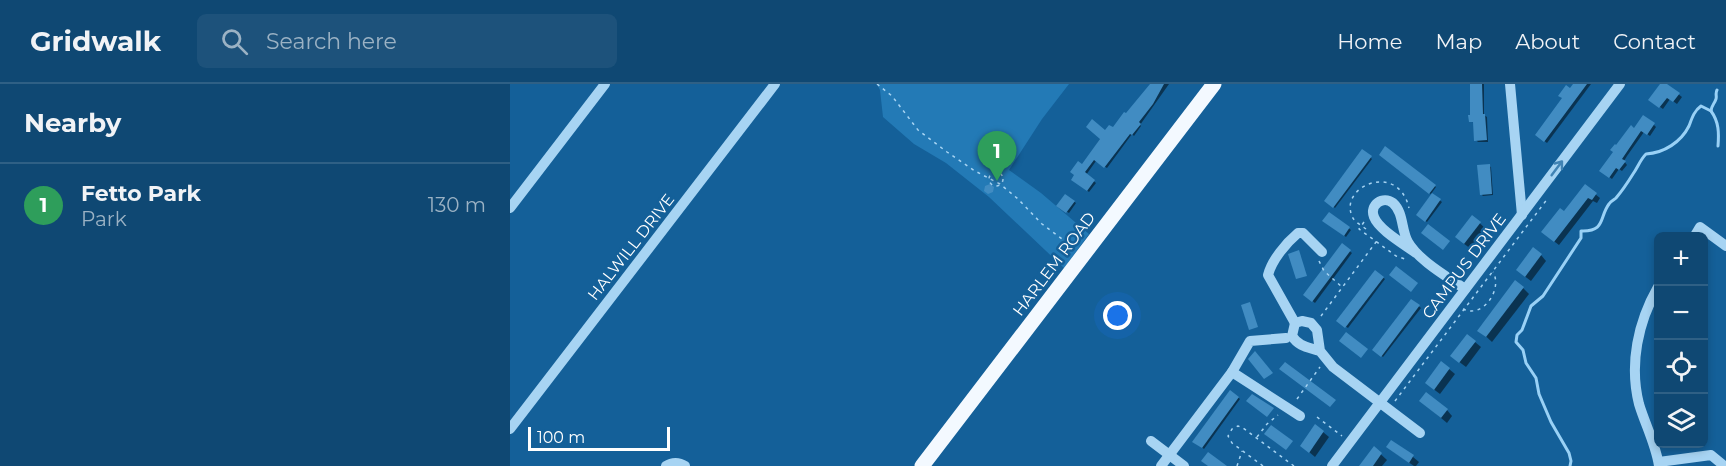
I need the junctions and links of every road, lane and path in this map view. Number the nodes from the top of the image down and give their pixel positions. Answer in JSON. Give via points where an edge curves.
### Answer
{"nodes":[{"id":1,"x":605,"y":84,"type":"edge"},
{"id":2,"x":775,"y":84,"type":"edge"},
{"id":3,"x":877,"y":84,"type":"edge"},
{"id":4,"x":1214,"y":84,"type":"edge"},
{"id":5,"x":1510,"y":84,"type":"edge"},
{"id":6,"x":1620,"y":84,"type":"edge"},
{"id":7,"x":989,"y":178,"type":"junction"},
{"id":8,"x":1000,"y":184,"type":"junction"},
{"id":9,"x":1548,"y":198,"type":"dead end"},
{"id":10,"x":510,"y":208,"type":"edge"},
{"id":11,"x":1522,"y":214,"type":"junction"},
{"id":12,"x":1366,"y":219,"type":"dead end"},
{"id":13,"x":1708,"y":233,"type":"edge"},
{"id":14,"x":1379,"y":238,"type":"dead end"},
{"id":15,"x":1376,"y":242,"type":"junction"},
{"id":16,"x":1070,"y":245,"type":"dead end"},
{"id":17,"x":1726,"y":246,"type":"edge"},
{"id":18,"x":1320,"y":256,"type":"joint"},
{"id":19,"x":1412,"y":257,"type":"junction"},
{"id":20,"x":1490,"y":269,"type":"dead end"},
{"id":21,"x":1492,"y":272,"type":"junction"},
{"id":22,"x":1342,"y":287,"type":"junction"},
{"id":23,"x":1465,"y":290,"type":"junction"},
{"id":24,"x":1654,"y":296,"type":"edge"},
{"id":25,"x":1463,"y":309,"type":"junction"},
{"id":26,"x":1319,"y":319,"type":"dead end"},
{"id":27,"x":1295,"y":323,"type":"junction"},
{"id":28,"x":1286,"y":338,"type":"dead end"},
{"id":29,"x":1320,"y":351,"type":"junction"},
{"id":30,"x":1323,"y":364,"type":"dead end"},
{"id":31,"x":1232,"y":372,"type":"junction"},
{"id":32,"x":1297,"y":399,"type":"dead end"},
{"id":33,"x":1381,"y":402,"type":"junction"},
{"id":34,"x":1393,"y":403,"type":"dead end"},
{"id":35,"x":1280,"y":414,"type":"dead end"},
{"id":36,"x":1300,"y":416,"type":"dead end"},
{"id":37,"x":514,"y":417,"type":"edge"},
{"id":38,"x":1317,"y":417,"type":"dead end"},
{"id":39,"x":510,"y":429,"type":"edge"},
{"id":40,"x":1420,"y":434,"type":"dead end"},
{"id":41,"x":1256,"y":438,"type":"junction"},
{"id":42,"x":1345,"y":438,"type":"dead end"},
{"id":43,"x":1151,"y":441,"type":"dead end"},
{"id":44,"x":1242,"y":451,"type":"junction"},
{"id":45,"x":1169,"y":455,"type":"junction"},
{"id":46,"x":1659,"y":464,"type":"edge"},
{"id":47,"x":666,"y":466,"type":"edge"},
{"id":48,"x":684,"y":466,"type":"edge"},
{"id":49,"x":922,"y":466,"type":"edge"},
{"id":50,"x":1161,"y":466,"type":"edge"},
{"id":51,"x":1184,"y":466,"type":"edge"},
{"id":52,"x":1237,"y":466,"type":"edge"},
{"id":53,"x":1263,"y":466,"type":"edge"},
{"id":54,"x":1294,"y":466,"type":"edge"},
{"id":55,"x":1332,"y":466,"type":"edge"},
{"id":56,"x":1722,"y":466,"type":"edge"}],
"edges":[{"from":1,"to":10,"type":"street"},
{"from":2,"to":37,"type":"street","name":"HALWILL DRIVE"},
{"from":3,"to":7,"type":"path","via":[[892,96],[918,130]]},
{"from":4,"to":49,"type":"main road","name":"HARLEM ROAD"},
{"from":5,"to":11,"type":"street"},
{"from":11,"to":6,"type":"street","name":"CAMPUS DRIVE","one_way":true},
{"from":7,"to":8,"type":"path"},
{"from":7,"to":8,"type":"path","via":[[999,172],[1003,178]]},
{"from":8,"to":16,"type":"path"},
{"from":9,"to":21,"type":"path"},
{"from":11,"to":23,"type":"street","name":"CAMPUS DRIVE"},
{"from":12,"to":15,"type":"path","via":[[1359,229]]},
{"from":13,"to":17,"type":"street"},
{"from":14,"to":15,"type":"path"},
{"from":15,"to":19,"type":"path","via":[[1396,256]]},
{"from":15,"to":22,"type":"path"},
{"from":18,"to":22,"type":"path","via":[[1324,271]]},
{"from":18,"to":27,"type":"street","via":[[1303,232],[1298,232],[1270,267],[1268,275]]},
{"from":19,"to":19,"type":"street","via":[[1400,214],[1390,201],[1379,201],[1372,215]]},
{"from":19,"to":23,"type":"street"},
{"from":20,"to":21,"type":"path"},
{"from":21,"to":25,"type":"path"},
{"from":21,"to":25,"type":"path","via":[[1496,280],[1492,298],[1477,310]]},
{"from":22,"to":26,"type":"path"},
{"from":23,"to":33,"type":"street","name":"CAMPUS DRIVE"},
{"from":24,"to":46,"type":"street","via":[[1640,329],[1635,376]]},
{"from":25,"to":34,"type":"path"},
{"from":27,"to":29,"type":"street","via":[[1292,336],[1296,343]]},
{"from":27,"to":29,"type":"street","via":[[1311,323],[1317,330]]},
{"from":28,"to":31,"type":"street","via":[[1250,341]]},
{"from":29,"to":33,"type":"street","via":[[1333,366]]},
{"from":30,"to":32,"type":"path"},
{"from":31,"to":36,"type":"street"},
{"from":31,"to":45,"type":"street"},
{"from":33,"to":40,"type":"street"},
{"from":33,"to":55,"type":"street","name":"CAMPUS DRIVE"},
{"from":35,"to":41,"type":"path"},
{"from":37,"to":39,"type":"street","name":"HALWILL DRIVE"},
{"from":38,"to":42,"type":"path"},
{"from":41,"to":44,"type":"path","via":[[1238,426],[1232,429],[1229,440]]},
{"from":41,"to":54,"type":"path"},
{"from":43,"to":45,"type":"street"},
{"from":44,"to":52,"type":"path"},
{"from":44,"to":53,"type":"path"},
{"from":45,"to":50,"type":"street"},
{"from":45,"to":51,"type":"street"},
{"from":46,"to":56,"type":"street","via":[[1711,455]]},
{"from":47,"to":48,"type":"street"}]}
